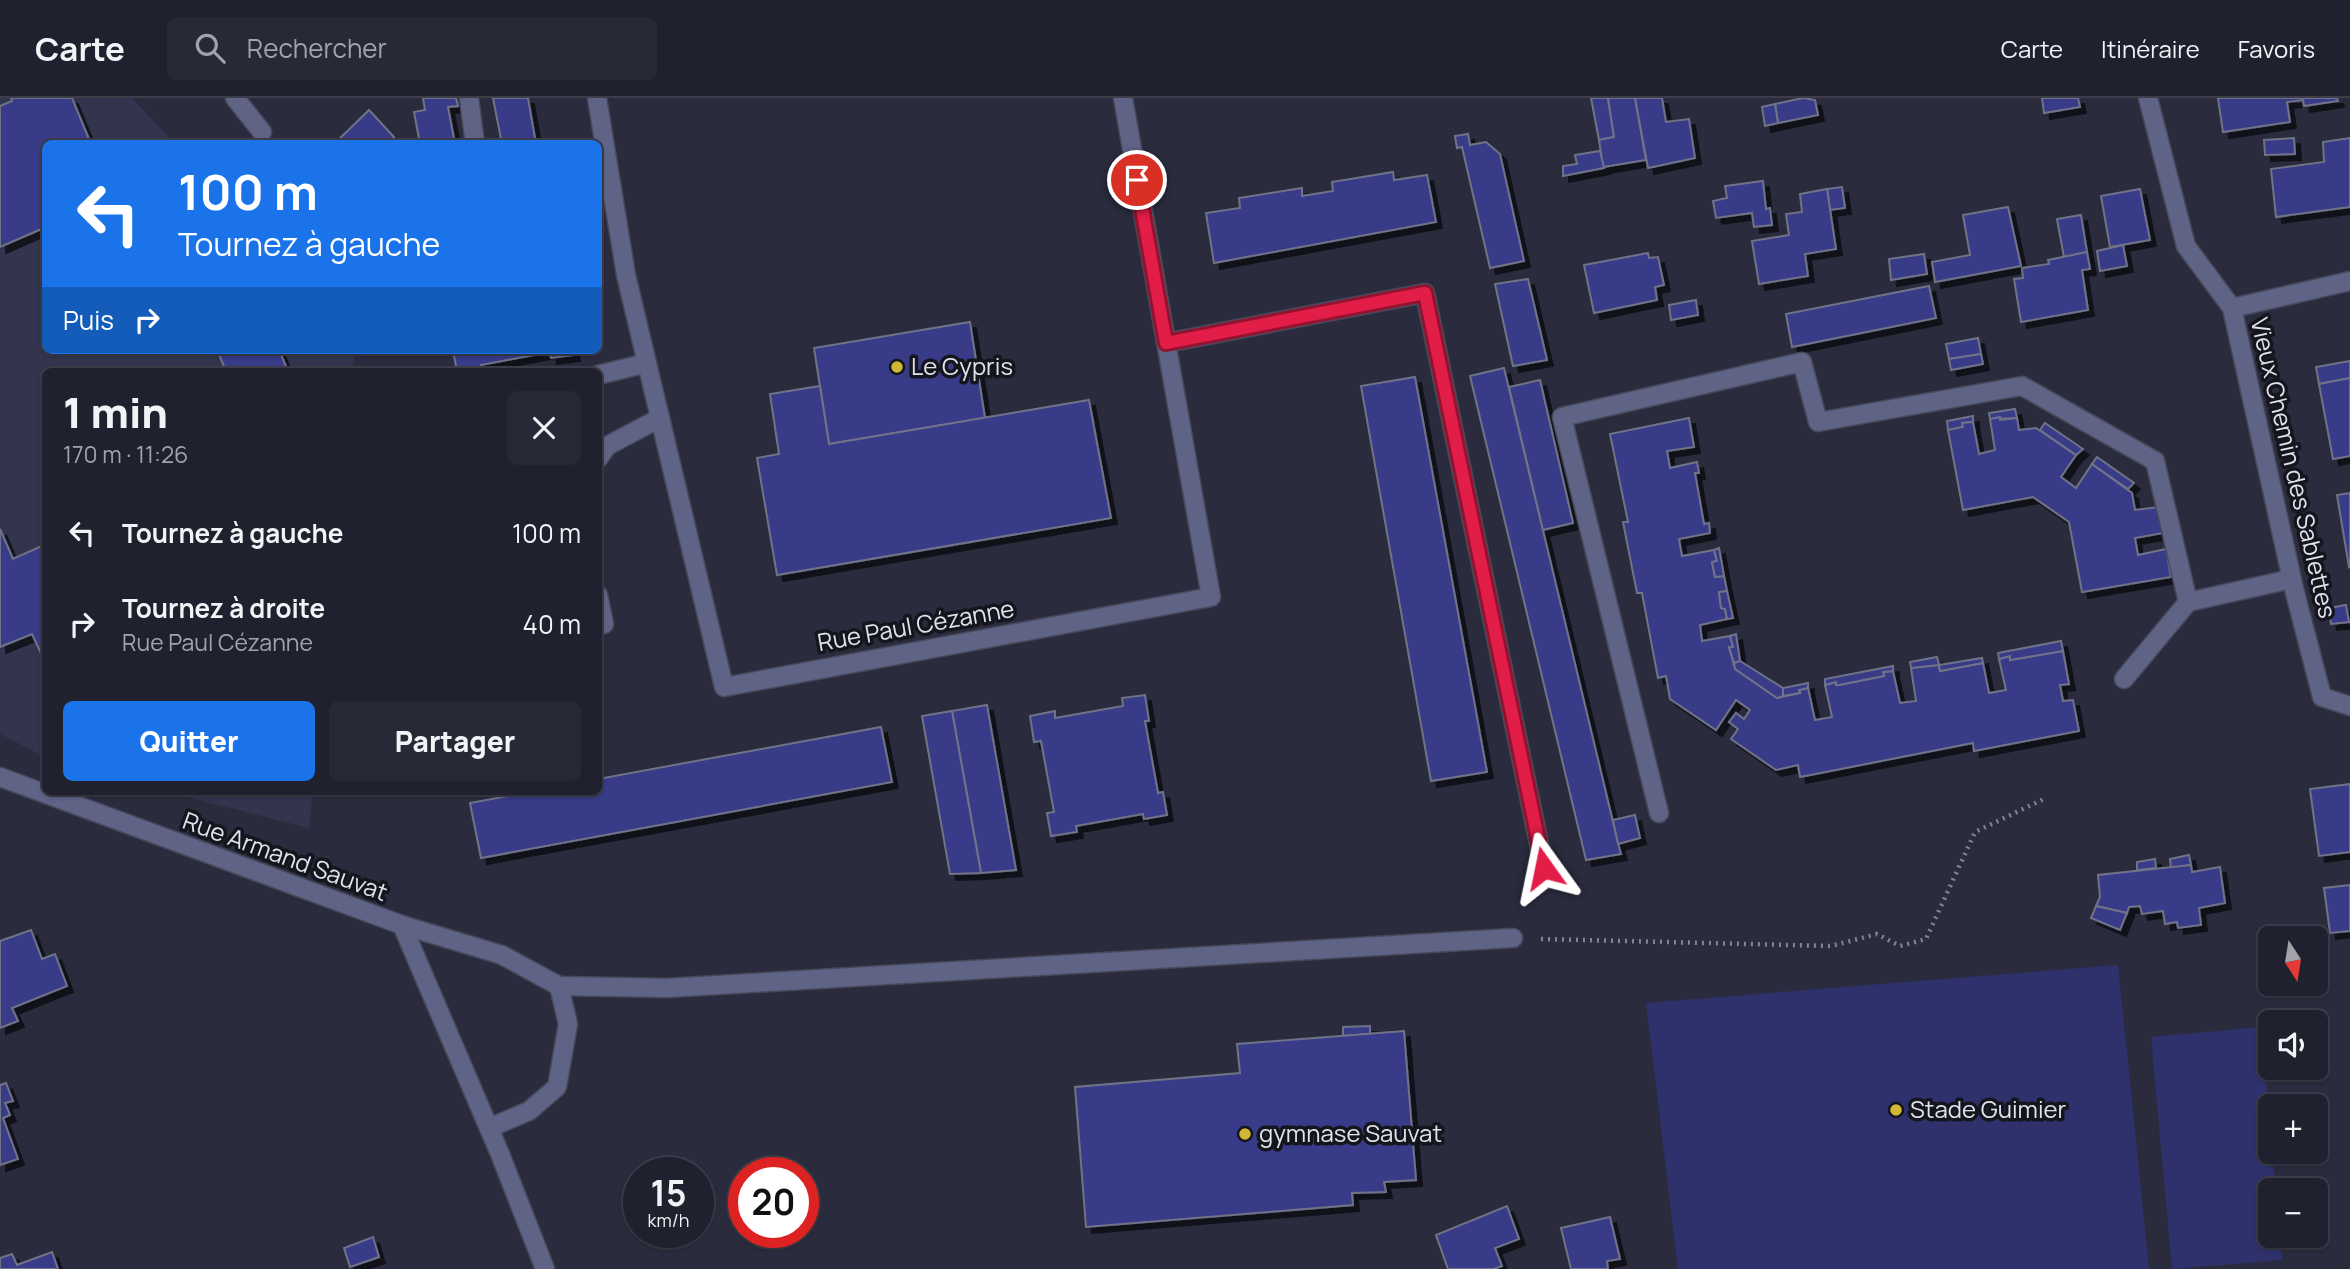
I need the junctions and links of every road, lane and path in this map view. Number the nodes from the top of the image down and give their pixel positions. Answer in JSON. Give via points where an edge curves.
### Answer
{"nodes":[{"id":1,"x":235,"y":98,"type":"edge"},
{"id":2,"x":469,"y":98,"type":"edge"},
{"id":3,"x":597,"y":98,"type":"edge"},
{"id":4,"x":1123,"y":98,"type":"edge"},
{"id":5,"x":2148,"y":98,"type":"edge"},
{"id":6,"x":262,"y":132,"type":"dead end"},
{"id":7,"x":474,"y":140,"type":"edge"},
{"id":8,"x":2350,"y":281,"type":"edge"},
{"id":9,"x":2231,"y":309,"type":"junction"},
{"id":10,"x":1166,"y":343,"type":"junction"},
{"id":11,"x":647,"y":363,"type":"junction"},
{"id":12,"x":602,"y":374,"type":"edge"},
{"id":13,"x":660,"y":418,"type":"junction"},
{"id":14,"x":602,"y":453,"type":"edge"},
{"id":15,"x":2291,"y":579,"type":"junction"},
{"id":16,"x":2188,"y":602,"type":"junction"},
{"id":17,"x":602,"y":615,"type":"edge"},
{"id":18,"x":604,"y":625,"type":"dead end"},
{"id":19,"x":2124,"y":679,"type":"dead end"},
{"id":20,"x":2350,"y":706,"type":"edge"},
{"id":21,"x":0,"y":777,"type":"edge"},
{"id":22,"x":42,"y":793,"type":"edge"},
{"id":23,"x":49,"y":795,"type":"edge"},
{"id":24,"x":2046,"y":798,"type":"dead end"},
{"id":25,"x":1659,"y":813,"type":"dead end"},
{"id":26,"x":1544,"y":868,"type":"dead end"},
{"id":27,"x":402,"y":926,"type":"junction"},
{"id":28,"x":1513,"y":938,"type":"joint"},
{"id":29,"x":559,"y":986,"type":"junction"},
{"id":30,"x":489,"y":1128,"type":"junction"},
{"id":31,"x":545,"y":1269,"type":"edge"}],
"edges":[{"from":1,"to":6,"type":"street"},
{"from":2,"to":7,"type":"street"},
{"from":3,"to":11,"type":"street","name":"Rue Paul Cézanne","via":[[626,275]]},
{"from":4,"to":10,"type":"street","name":"Rue Paul Cézanne"},
{"from":5,"to":9,"type":"street","name":"Vieux Chemin des Sablettes","via":[[2186,246]]},
{"from":8,"to":9,"type":"street"},
{"from":9,"to":15,"type":"street","name":"Vieux Chemin des Sablettes"},
{"from":10,"to":13,"type":"street","name":"Rue Paul Cézanne","via":[[1210,597],[724,687]]},
{"from":10,"to":26,"type":"street","via":[[1425,293]]},
{"from":11,"to":12,"type":"street"},
{"from":11,"to":13,"type":"street","name":"Rue Paul Cézanne"},
{"from":13,"to":14,"type":"street","via":[[607,446]]},
{"from":15,"to":16,"type":"street"},
{"from":15,"to":20,"type":"street","name":"Vieux Chemin des Sablettes","via":[[2322,697]]},
{"from":16,"to":19,"type":"street"},
{"from":16,"to":25,"type":"street","via":[[2155,461],[2022,386],[1818,422],[1802,362],[1562,417]]},
{"from":17,"to":18,"type":"street"},
{"from":21,"to":22,"type":"street","name":"Rue Armand Sauvat"},
{"from":23,"to":27,"type":"street","name":"Rue Armand Sauvat"},
{"from":24,"to":28,"type":"path","via":[[1975,832],[1926,939],[1900,946],[1877,934],[1831,946]]},
{"from":27,"to":29,"type":"street","via":[[502,955]]},
{"from":27,"to":30,"type":"street","name":"Rue Armand Sauvat"},
{"from":28,"to":29,"type":"street","via":[[667,988]]},
{"from":29,"to":30,"type":"street","via":[[568,1024],[557,1087],[529,1111]]},
{"from":30,"to":31,"type":"street","name":"Rue Armand Sauvat"}]}
